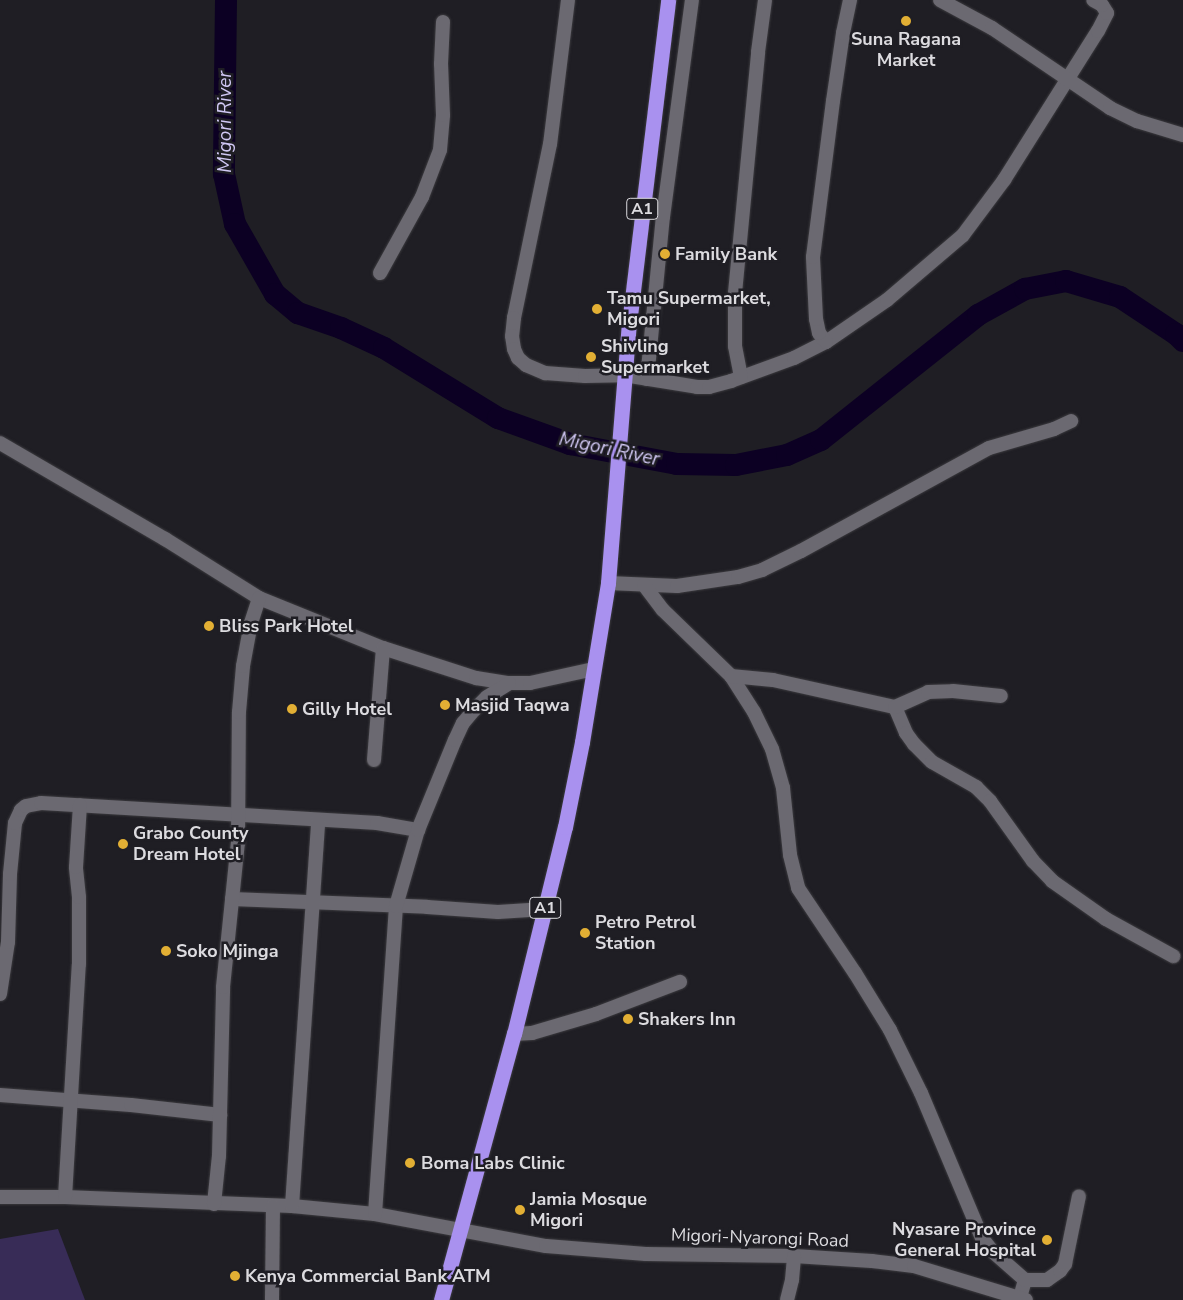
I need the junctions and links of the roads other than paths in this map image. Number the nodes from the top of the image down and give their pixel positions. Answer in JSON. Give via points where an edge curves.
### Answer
{"nodes":[{"id":1,"x":568,"y":0,"type":"edge"},
{"id":2,"x":668,"y":0,"type":"edge"},
{"id":3,"x":692,"y":0,"type":"edge"},
{"id":4,"x":765,"y":0,"type":"edge"},
{"id":5,"x":850,"y":0,"type":"edge"},
{"id":6,"x":940,"y":0,"type":"edge"},
{"id":7,"x":1093,"y":0,"type":"edge"},
{"id":8,"x":443,"y":22,"type":"dead end"},
{"id":9,"x":1068,"y":80,"type":"junction"},
{"id":10,"x":1183,"y":135,"type":"edge"},
{"id":11,"x":380,"y":274,"type":"dead end"},
{"id":12,"x":826,"y":342,"type":"junction"},
{"id":13,"x":624,"y":375,"type":"junction"},
{"id":14,"x":741,"y":376,"type":"junction"},
{"id":15,"x":647,"y":379,"type":"junction"},
{"id":16,"x":1071,"y":421,"type":"dead end"},
{"id":17,"x":0,"y":443,"type":"edge"},
{"id":18,"x":608,"y":583,"type":"junction"},
{"id":19,"x":644,"y":585,"type":"junction"},
{"id":20,"x":259,"y":598,"type":"junction"},
{"id":21,"x":383,"y":648,"type":"junction"},
{"id":22,"x":594,"y":668,"type":"junction"},
{"id":23,"x":731,"y":676,"type":"junction"},
{"id":24,"x":510,"y":683,"type":"junction"},
{"id":25,"x":1001,"y":696,"type":"dead end"},
{"id":26,"x":895,"y":707,"type":"junction"},
{"id":27,"x":374,"y":760,"type":"dead end"},
{"id":28,"x":80,"y":805,"type":"junction"},
{"id":29,"x":238,"y":815,"type":"junction"},
{"id":30,"x":318,"y":821,"type":"junction"},
{"id":31,"x":418,"y":830,"type":"junction"},
{"id":32,"x":232,"y":899,"type":"junction"},
{"id":33,"x":310,"y":903,"type":"junction"},
{"id":34,"x":396,"y":906,"type":"junction"},
{"id":35,"x":545,"y":909,"type":"junction"},
{"id":36,"x":4,"y":942,"type":"edge"},
{"id":37,"x":1172,"y":956,"type":"dead end"},
{"id":38,"x":680,"y":982,"type":"dead end"},
{"id":39,"x":0,"y":994,"type":"edge"},
{"id":40,"x":514,"y":1034,"type":"junction"},
{"id":41,"x":0,"y":1095,"type":"edge"},
{"id":42,"x":72,"y":1101,"type":"junction"},
{"id":43,"x":220,"y":1116,"type":"junction"},
{"id":44,"x":1079,"y":1196,"type":"dead end"},
{"id":45,"x":0,"y":1197,"type":"edge"},
{"id":46,"x":65,"y":1197,"type":"junction"},
{"id":47,"x":214,"y":1204,"type":"junction"},
{"id":48,"x":273,"y":1206,"type":"junction"},
{"id":49,"x":292,"y":1206,"type":"junction"},
{"id":50,"x":375,"y":1214,"type":"junction"},
{"id":51,"x":459,"y":1230,"type":"junction"},
{"id":52,"x":794,"y":1256,"type":"junction"},
{"id":53,"x":1025,"y":1280,"type":"junction"},
{"id":54,"x":1023,"y":1299,"type":"edge"},
{"id":55,"x":272,"y":1300,"type":"edge"},
{"id":56,"x":441,"y":1300,"type":"edge"},
{"id":57,"x":787,"y":1300,"type":"edge"}],
"edges":[{"from":1,"to":13,"type":"street","via":[[550,144],[512,336],[518,358],[545,373]]},
{"from":2,"to":13,"type":"highway","number":"A1"},
{"from":3,"to":15,"type":"street"},
{"from":4,"to":14,"type":"street","via":[[735,293],[736,358]]},
{"from":5,"to":12,"type":"street","via":[[813,258],[816,319],[819,333]]},
{"from":6,"to":9,"type":"street","via":[[992,28]]},
{"from":7,"to":9,"type":"street","via":[[1102,5],[1107,14]]},
{"from":8,"to":11,"type":"street","via":[[440,150],[422,196]]},
{"from":9,"to":10,"type":"street","via":[[1137,122]]},
{"from":9,"to":12,"type":"street","via":[[1004,180],[963,235],[887,300]]},
{"from":12,"to":14,"type":"street","via":[[794,358]]},
{"from":13,"to":15,"type":"street"},
{"from":13,"to":18,"type":"highway","number":"A1"},
{"from":14,"to":15,"type":"street","via":[[709,387]]},
{"from":16,"to":19,"type":"street","via":[[989,448],[762,570],[708,583]]},
{"from":17,"to":20,"type":"street"},
{"from":18,"to":19,"type":"street"},
{"from":18,"to":22,"type":"highway","number":"A1"},
{"from":19,"to":23,"type":"street","via":[[663,610]]},
{"from":20,"to":21,"type":"street"},
{"from":20,"to":29,"type":"street","via":[[243,666],[237,757]]},
{"from":21,"to":24,"type":"street","via":[[476,678]]},
{"from":21,"to":27,"type":"street"},
{"from":22,"to":24,"type":"street","via":[[530,683]]},
{"from":22,"to":35,"type":"highway","number":"A1","via":[[578,761]]},
{"from":23,"to":26,"type":"street","via":[[773,680]]},
{"from":23,"to":53,"type":"street","via":[[764,731],[778,768],[798,888],[890,1030],[921,1093],[982,1238]]},
{"from":24,"to":31,"type":"street","via":[[487,697],[463,723]]},
{"from":25,"to":26,"type":"street","via":[[928,692]]},
{"from":26,"to":37,"type":"street","via":[[914,744],[932,762],[976,787],[1052,881],[1106,919]]},
{"from":28,"to":29,"type":"street"},
{"from":28,"to":36,"type":"street","via":[[34,804],[18,815]]},
{"from":28,"to":42,"type":"street","via":[[76,867],[80,964]]},
{"from":29,"to":30,"type":"street"},
{"from":29,"to":32,"type":"street"},
{"from":30,"to":31,"type":"street","via":[[377,823]]},
{"from":30,"to":33,"type":"street"},
{"from":31,"to":34,"type":"street"},
{"from":32,"to":33,"type":"street"},
{"from":32,"to":43,"type":"street","via":[[223,987]]},
{"from":33,"to":34,"type":"street"},
{"from":33,"to":49,"type":"street"},
{"from":34,"to":35,"type":"street","via":[[498,912]]},
{"from":34,"to":50,"type":"street"},
{"from":35,"to":40,"type":"highway","number":"A1"},
{"from":36,"to":39,"type":"street"},
{"from":38,"to":40,"type":"street","via":[[604,1011],[532,1033]]},
{"from":40,"to":51,"type":"highway","number":"A1"},
{"from":41,"to":42,"type":"street"},
{"from":42,"to":43,"type":"street"},
{"from":42,"to":46,"type":"street"},
{"from":43,"to":47,"type":"street"},
{"from":44,"to":53,"type":"street","via":[[1065,1264],[1047,1280]]},
{"from":45,"to":46,"type":"street","name":"Migori-Nyarongi Road"},
{"from":46,"to":47,"type":"street","name":"Migori-Nyarongi Road"},
{"from":47,"to":48,"type":"street","name":"Migori-Nyarongi Road"},
{"from":48,"to":49,"type":"street","name":"Migori-Nyarongi Road"},
{"from":48,"to":55,"type":"street"},
{"from":49,"to":50,"type":"street","name":"Migori-Nyarongi Road"},
{"from":50,"to":51,"type":"street","name":"Migori-Nyarongi Road"},
{"from":51,"to":52,"type":"street","name":"Migori-Nyarongi Road","via":[[536,1245],[589,1250]]},
{"from":51,"to":56,"type":"highway","number":"A1"},
{"from":52,"to":54,"type":"street","name":"Migori-Nyarongi Road","via":[[914,1266]]},
{"from":52,"to":57,"type":"street"},
{"from":53,"to":54,"type":"street"}]}
